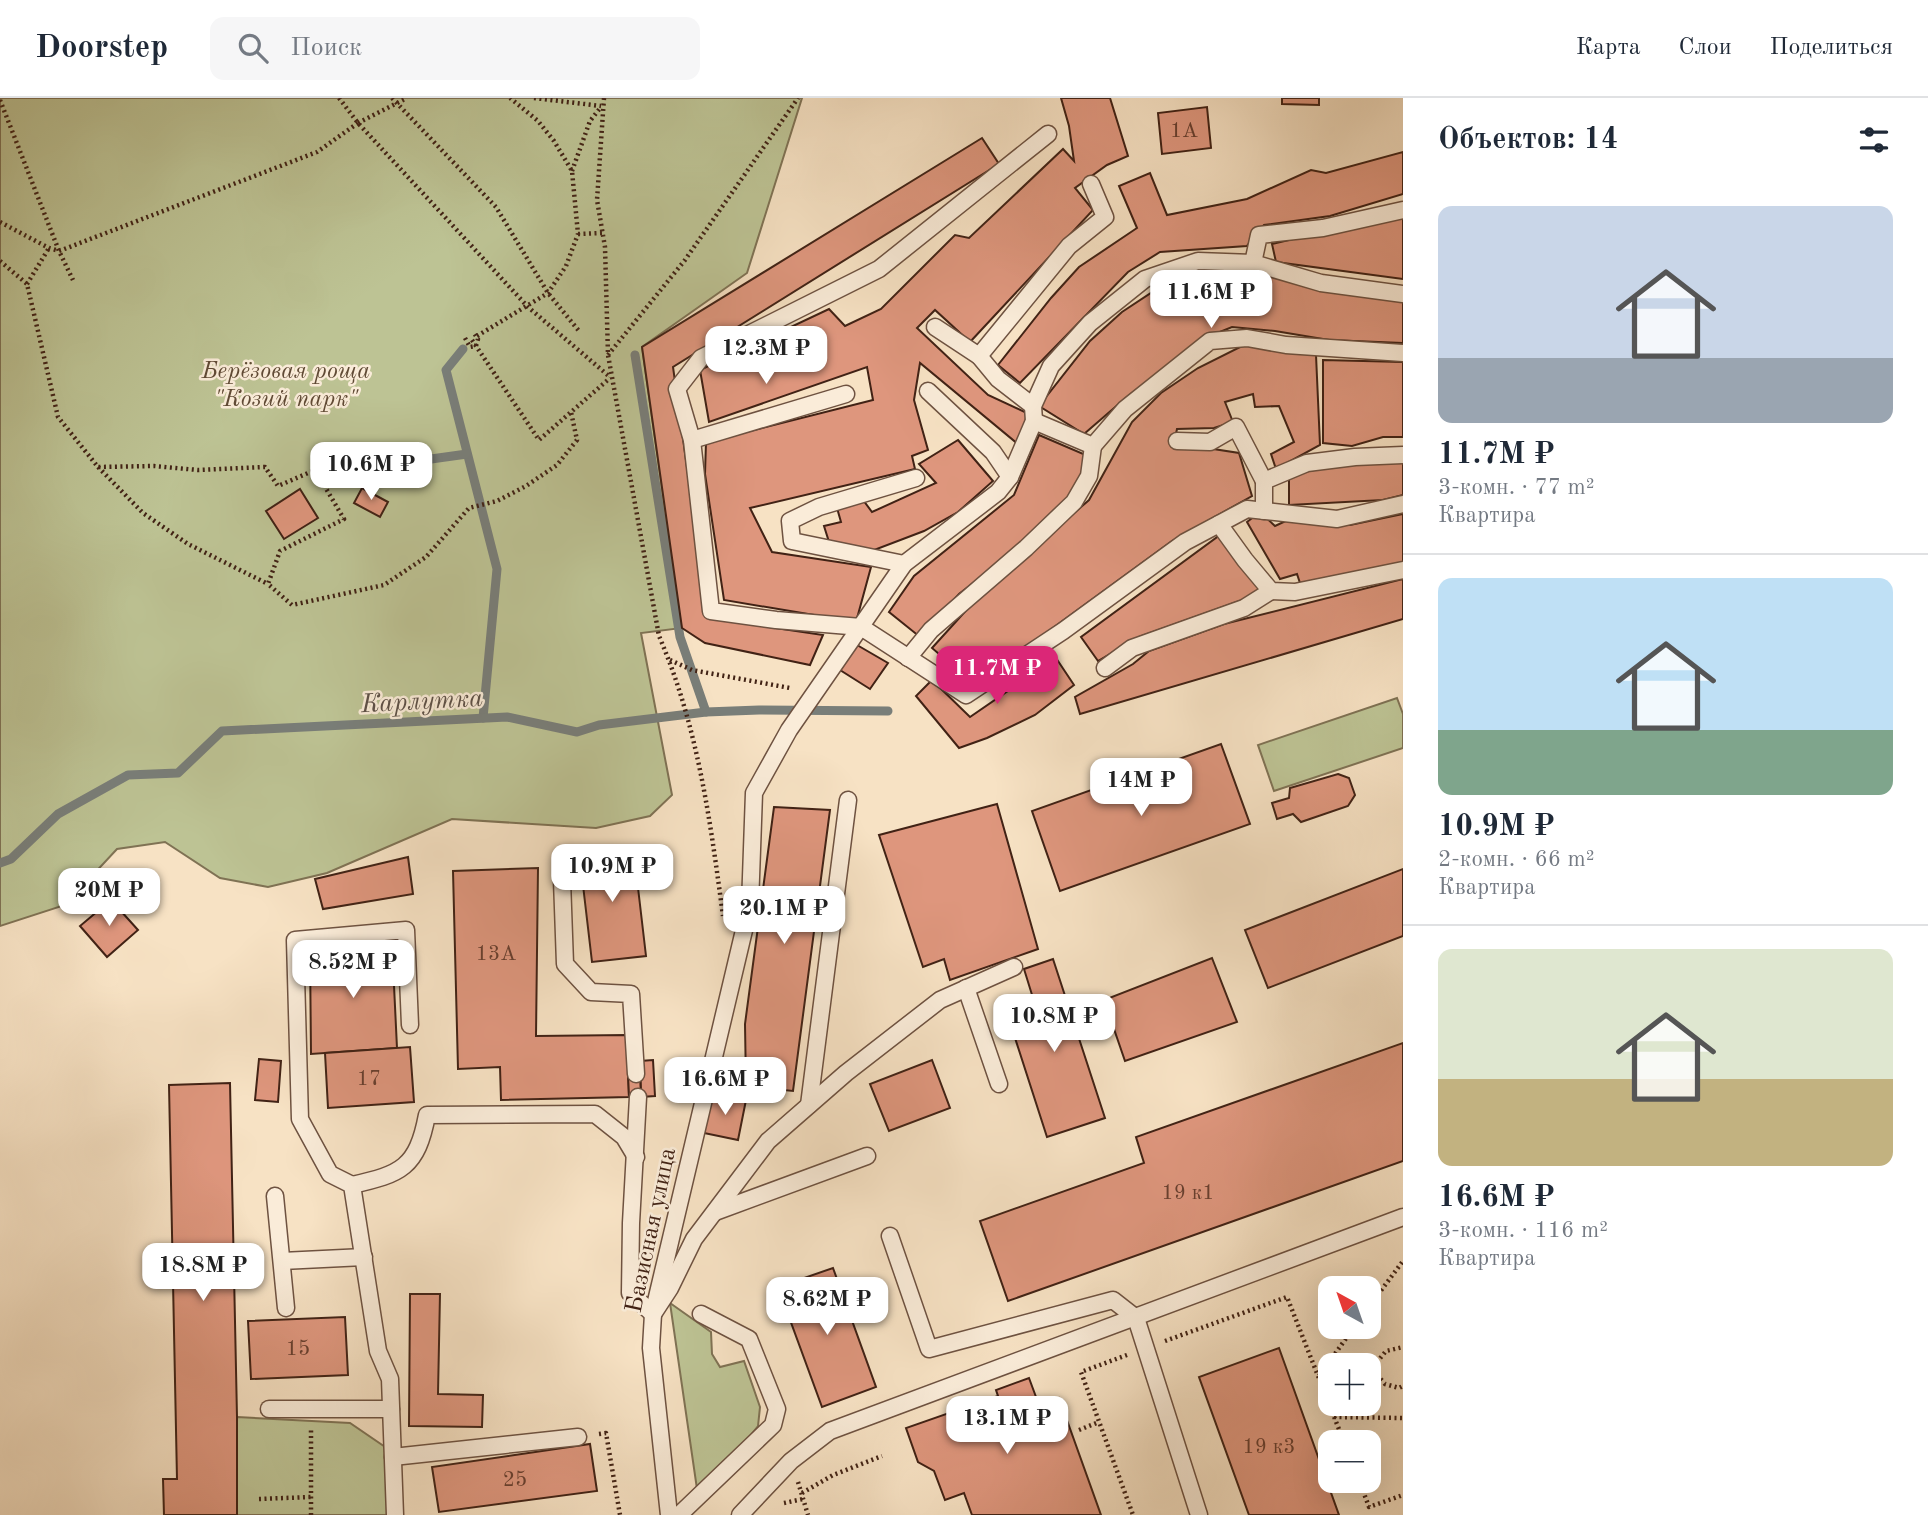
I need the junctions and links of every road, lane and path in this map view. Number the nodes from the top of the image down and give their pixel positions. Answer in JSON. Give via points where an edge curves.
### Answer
{"nodes":[{"id":1,"x":339,"y":98,"type":"edge"},
{"id":2,"x":392,"y":98,"type":"edge"},
{"id":3,"x":407,"y":98,"type":"edge"},
{"id":4,"x":510,"y":98,"type":"edge"},
{"id":5,"x":534,"y":98,"type":"edge"},
{"id":6,"x":604,"y":98,"type":"edge"},
{"id":7,"x":799,"y":98,"type":"edge"},
{"id":8,"x":0,"y":100,"type":"edge"},
{"id":9,"x":602,"y":106,"type":"junction"},
{"id":10,"x":358,"y":123,"type":"junction"},
{"id":11,"x":1048,"y":134,"type":"dead end"},
{"id":12,"x":572,"y":171,"type":"junction"},
{"id":13,"x":1091,"y":184,"type":"dead end"},
{"id":14,"x":1403,"y":210,"type":"edge"},
{"id":15,"x":0,"y":222,"type":"edge"},
{"id":16,"x":603,"y":233,"type":"junction"},
{"id":17,"x":578,"y":234,"type":"junction"},
{"id":18,"x":49,"y":248,"type":"junction"},
{"id":19,"x":59,"y":251,"type":"junction"},
{"id":20,"x":0,"y":261,"type":"edge"},
{"id":21,"x":1253,"y":263,"type":"junction"},
{"id":22,"x":74,"y":280,"type":"dead end"},
{"id":23,"x":27,"y":285,"type":"junction"},
{"id":24,"x":548,"y":293,"type":"junction"},
{"id":25,"x":1403,"y":294,"type":"edge"},
{"id":26,"x":528,"y":307,"type":"junction"},
{"id":27,"x":934,"y":327,"type":"dead end"},
{"id":28,"x":579,"y":331,"type":"dead end"},
{"id":29,"x":465,"y":338,"type":"dead end"},
{"id":30,"x":476,"y":346,"type":"junction"},
{"id":31,"x":1403,"y":353,"type":"edge"},
{"id":32,"x":608,"y":355,"type":"junction"},
{"id":33,"x":979,"y":356,"type":"junction"},
{"id":34,"x":611,"y":378,"type":"junction"},
{"id":35,"x":928,"y":391,"type":"dead end"},
{"id":36,"x":846,"y":394,"type":"dead end"},
{"id":37,"x":571,"y":412,"type":"junction"},
{"id":38,"x":1034,"y":413,"type":"junction"},
{"id":39,"x":692,"y":440,"type":"junction"},
{"id":40,"x":1177,"y":441,"type":"dead end"},
{"id":41,"x":1093,"y":446,"type":"junction"},
{"id":42,"x":1403,"y":455,"type":"edge"},
{"id":43,"x":98,"y":467,"type":"junction"},
{"id":44,"x":1010,"y":477,"type":"junction"},
{"id":45,"x":916,"y":478,"type":"dead end"},
{"id":46,"x":1264,"y":481,"type":"junction"},
{"id":47,"x":1403,"y":504,"type":"edge"},
{"id":48,"x":1264,"y":511,"type":"junction"},
{"id":49,"x":1219,"y":524,"type":"junction"},
{"id":50,"x":904,"y":564,"type":"junction"},
{"id":51,"x":1403,"y":570,"type":"edge"},
{"id":52,"x":268,"y":584,"type":"junction"},
{"id":53,"x":1272,"y":590,"type":"junction"},
{"id":54,"x":861,"y":627,"type":"junction"},
{"id":55,"x":908,"y":658,"type":"junction"},
{"id":56,"x":669,"y":659,"type":"junction"},
{"id":57,"x":1105,"y":668,"type":"dead end"},
{"id":58,"x":823,"y":683,"type":"junction"},
{"id":59,"x":690,"y":724,"type":"dead end"},
{"id":60,"x":848,"y":800,"type":"dead end"},
{"id":61,"x":562,"y":880,"type":"dead end"},
{"id":62,"x":1014,"y":967,"type":"dead end"},
{"id":63,"x":966,"y":988,"type":"junction"},
{"id":64,"x":410,"y":1026,"type":"dead end"},
{"id":65,"x":636,"y":1074,"type":"dead end"},
{"id":66,"x":999,"y":1084,"type":"dead end"},
{"id":67,"x":638,"y":1097,"type":"dead end"},
{"id":68,"x":809,"y":1105,"type":"junction"},
{"id":69,"x":867,"y":1156,"type":"dead end"},
{"id":70,"x":636,"y":1157,"type":"junction"},
{"id":71,"x":352,"y":1185,"type":"junction"},
{"id":72,"x":275,"y":1196,"type":"dead end"},
{"id":73,"x":715,"y":1212,"type":"junction"},
{"id":74,"x":1403,"y":1217,"type":"edge"},
{"id":75,"x":890,"y":1236,"type":"dead end"},
{"id":76,"x":364,"y":1257,"type":"junction"},
{"id":77,"x":282,"y":1261,"type":"junction"},
{"id":78,"x":1403,"y":1261,"type":"edge"},
{"id":79,"x":1381,"y":1291,"type":"edge"},
{"id":80,"x":286,"y":1308,"type":"dead end"},
{"id":81,"x":653,"y":1314,"type":"junction"},
{"id":82,"x":701,"y":1314,"type":"dead end"},
{"id":83,"x":1136,"y":1318,"type":"junction"},
{"id":84,"x":1145,"y":1348,"type":"junction"},
{"id":85,"x":1403,"y":1348,"type":"edge"},
{"id":86,"x":1381,"y":1357,"type":"edge"},
{"id":87,"x":1318,"y":1377,"type":"edge"},
{"id":88,"x":1381,"y":1379,"type":"edge"},
{"id":89,"x":1403,"y":1386,"type":"edge"},
{"id":90,"x":269,"y":1409,"type":"dead end"},
{"id":91,"x":311,"y":1409,"type":"junction"},
{"id":92,"x":391,"y":1409,"type":"junction"},
{"id":93,"x":1334,"y":1417,"type":"joint"},
{"id":94,"x":1403,"y":1418,"type":"edge"},
{"id":95,"x":1099,"y":1422,"type":"junction"},
{"id":96,"x":1079,"y":1430,"type":"dead end"},
{"id":97,"x":1339,"y":1430,"type":"edge"},
{"id":98,"x":578,"y":1437,"type":"joint"},
{"id":99,"x":882,"y":1456,"type":"dead end"},
{"id":100,"x":393,"y":1457,"type":"junction"},
{"id":101,"x":802,"y":1493,"type":"dead end"},
{"id":102,"x":1364,"y":1493,"type":"edge"},
{"id":103,"x":1403,"y":1495,"type":"edge"},
{"id":104,"x":311,"y":1497,"type":"junction"},
{"id":105,"x":259,"y":1499,"type":"dead end"},
{"id":106,"x":311,"y":1515,"type":"edge"},
{"id":107,"x":395,"y":1515,"type":"edge"},
{"id":108,"x":620,"y":1515,"type":"edge"},
{"id":109,"x":669,"y":1515,"type":"edge"},
{"id":110,"x":679,"y":1515,"type":"edge"},
{"id":111,"x":740,"y":1515,"type":"edge"},
{"id":112,"x":1133,"y":1515,"type":"edge"},
{"id":113,"x":1199,"y":1515,"type":"edge"}],
"edges":[{"from":1,"to":10,"type":"path"},
{"from":2,"to":24,"type":"path","via":[[496,207]]},
{"from":3,"to":10,"type":"path","bridge":true},
{"from":4,"to":12,"type":"path","via":[[538,121]]},
{"from":5,"to":9,"type":"path"},
{"from":6,"to":9,"type":"path"},
{"from":7,"to":32,"type":"path","via":[[685,260]]},
{"from":8,"to":19,"type":"path"},
{"from":9,"to":12,"type":"path","via":[[590,121]]},
{"from":9,"to":16,"type":"path","via":[[597,200]]},
{"from":10,"to":19,"type":"path","via":[[317,152]]},
{"from":10,"to":26,"type":"path"},
{"from":11,"to":39,"type":"lane","via":[[879,269],[701,358],[677,389]]},
{"from":12,"to":17,"type":"path"},
{"from":13,"to":33,"type":"lane","via":[[1105,217],[1069,246]]},
{"from":14,"to":21,"type":"lane","via":[[1323,228],[1259,235]]},
{"from":15,"to":18,"type":"path"},
{"from":16,"to":17,"type":"path"},
{"from":16,"to":32,"type":"path"},
{"from":17,"to":24,"type":"path","via":[[566,266]]},
{"from":18,"to":19,"type":"path"},
{"from":18,"to":23,"type":"path"},
{"from":19,"to":22,"type":"path"},
{"from":20,"to":23,"type":"path"},
{"from":21,"to":25,"type":"lane","via":[[1321,283]]},
{"from":21,"to":38,"type":"lane","via":[[1198,261],[1145,279],[1090,323],[1051,366]]},
{"from":23,"to":43,"type":"path","via":[[58,417]]},
{"from":24,"to":26,"type":"path"},
{"from":24,"to":28,"type":"path"},
{"from":26,"to":30,"type":"path","via":[[474,337]]},
{"from":26,"to":34,"type":"path"},
{"from":27,"to":33,"type":"lane"},
{"from":29,"to":30,"type":"path","via":[[470,347]]},
{"from":30,"to":37,"type":"path","via":[[539,440]]},
{"from":31,"to":41,"type":"lane","via":[[1247,338],[1210,341],[1125,409]]},
{"from":32,"to":34,"type":"path"},
{"from":33,"to":38,"type":"lane"},
{"from":34,"to":37,"type":"path"},
{"from":34,"to":56,"type":"path","via":[[659,636]]},
{"from":35,"to":44,"type":"lane","via":[[993,452]]},
{"from":36,"to":39,"type":"lane"},
{"from":37,"to":52,"type":"path","via":[[577,440],[557,465],[497,501],[469,508],[426,557],[384,585],[292,605]]},
{"from":38,"to":41,"type":"lane"},
{"from":38,"to":44,"type":"lane"},
{"from":39,"to":54,"type":"lane","via":[[711,611]]},
{"from":40,"to":46,"type":"lane","via":[[1210,442],[1236,427]]},
{"from":41,"to":55,"type":"lane","via":[[1088,476],[1073,502],[931,630]]},
{"from":42,"to":46,"type":"lane","via":[[1307,463]]},
{"from":43,"to":52,"type":"path","via":[[143,513],[188,544]]},
{"from":43,"to":52,"type":"path","via":[[265,467],[278,486],[315,470],[344,519],[279,551]]},
{"from":44,"to":50,"type":"lane","via":[[998,492]]},
{"from":45,"to":50,"type":"lane","via":[[790,521],[792,541]]},
{"from":46,"to":48,"type":"lane"},
{"from":47,"to":48,"type":"lane","via":[[1337,519]]},
{"from":48,"to":49,"type":"lane","via":[[1247,509]]},
{"from":49,"to":53,"type":"lane"},
{"from":49,"to":55,"type":"lane","via":[[1185,542],[966,695]]},
{"from":50,"to":54,"type":"lane"},
{"from":51,"to":53,"type":"lane","via":[[1295,592]]},
{"from":53,"to":57,"type":"lane","via":[[1244,608],[1132,648]]},
{"from":54,"to":55,"type":"lane"},
{"from":54,"to":58,"type":"lane"},
{"from":56,"to":58,"type":"path","via":[[692,670],[791,689]]},
{"from":56,"to":59,"type":"path"},
{"from":58,"to":81,"type":"lane","name":"Базисная улица","via":[[789,730],[754,793],[750,905]]},
{"from":60,"to":68,"type":"lane"},
{"from":61,"to":65,"type":"lane","via":[[565,964],[591,992],[631,994]]},
{"from":62,"to":63,"type":"lane"},
{"from":63,"to":66,"type":"lane"},
{"from":63,"to":68,"type":"lane","via":[[940,999]]},
{"from":64,"to":71,"type":"lane","via":[[406,930],[295,940],[300,1119],[330,1174]]},
{"from":67,"to":70,"type":"lane"},
{"from":68,"to":73,"type":"lane","via":[[768,1141]]},
{"from":69,"to":73,"type":"lane"},
{"from":70,"to":71,"type":"lane","via":[[624,1137],[595,1114],[427,1115],[424,1134],[409,1164],[387,1177]]},
{"from":70,"to":81,"type":"lane","via":[[630,1293]]},
{"from":71,"to":76,"type":"lane"},
{"from":72,"to":77,"type":"lane"},
{"from":73,"to":81,"type":"lane","via":[[694,1239]]},
{"from":74,"to":83,"type":"lane"},
{"from":75,"to":83,"type":"lane","via":[[929,1349],[1113,1300]]},
{"from":76,"to":77,"type":"lane"},
{"from":76,"to":92,"type":"lane","via":[[379,1350],[390,1379]]},
{"from":77,"to":80,"type":"lane"},
{"from":78,"to":79,"type":"path"},
{"from":81,"to":109,"type":"lane","name":"Базисная улица","via":[[651,1348]]},
{"from":82,"to":110,"type":"lane","via":[[750,1339],[777,1409],[773,1425]]},
{"from":83,"to":84,"type":"lane"},
{"from":83,"to":111,"type":"lane","via":[[830,1431],[791,1461]]},
{"from":84,"to":87,"type":"path","via":[[1287,1297]]},
{"from":84,"to":95,"type":"path","via":[[1081,1372]]},
{"from":84,"to":113,"type":"lane"},
{"from":85,"to":86,"type":"path","via":[[1386,1350]]},
{"from":88,"to":89,"type":"path","via":[[1385,1384]]},
{"from":90,"to":91,"type":"lane"},
{"from":91,"to":92,"type":"lane"},
{"from":91,"to":104,"type":"path"},
{"from":92,"to":100,"type":"lane"},
{"from":93,"to":94,"type":"path"},
{"from":93,"to":97,"type":"path"},
{"from":95,"to":96,"type":"path"},
{"from":95,"to":112,"type":"path"},
{"from":98,"to":100,"type":"lane"},
{"from":98,"to":108,"type":"path","via":[[606,1433]]},
{"from":99,"to":101,"type":"path"},
{"from":100,"to":107,"type":"lane"},
{"from":102,"to":103,"type":"path","via":[[1369,1507]]},
{"from":104,"to":105,"type":"path"},
{"from":104,"to":106,"type":"path"}]}
